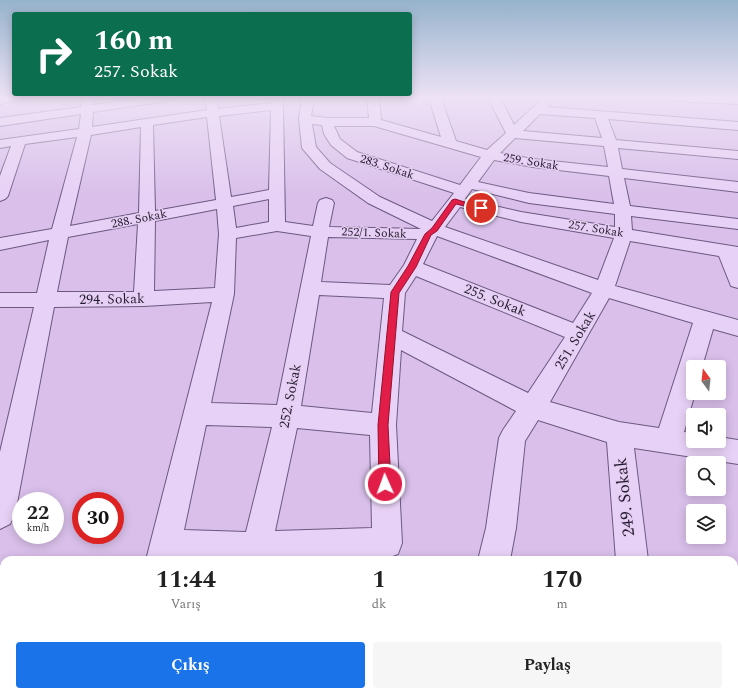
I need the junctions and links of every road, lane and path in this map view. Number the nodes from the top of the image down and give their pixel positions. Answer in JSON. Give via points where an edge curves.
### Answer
{"nodes":[{"id":1,"x":89,"y":130,"type":"edge"},
{"id":2,"x":147,"y":130,"type":"edge"},
{"id":3,"x":214,"y":130,"type":"edge"},
{"id":4,"x":279,"y":130,"type":"edge"},
{"id":5,"x":307,"y":130,"type":"edge"},
{"id":6,"x":329,"y":130,"type":"edge"},
{"id":7,"x":405,"y":130,"type":"edge"},
{"id":8,"x":446,"y":130,"type":"edge"},
{"id":9,"x":511,"y":130,"type":"edge"},
{"id":10,"x":517,"y":130,"type":"edge"},
{"id":11,"x":606,"y":130,"type":"edge"},
{"id":12,"x":85,"y":131,"type":"junction"},
{"id":13,"x":513,"y":134,"type":"junction"},
{"id":14,"x":20,"y":141,"type":"junction"},
{"id":15,"x":610,"y":142,"type":"junction"},
{"id":16,"x":450,"y":143,"type":"junction"},
{"id":17,"x":0,"y":144,"type":"edge"},
{"id":18,"x":490,"y":155,"type":"junction"},
{"id":19,"x":738,"y":155,"type":"edge"},
{"id":20,"x":616,"y":174,"type":"junction"},
{"id":21,"x":3,"y":179,"type":"edge"},
{"id":22,"x":738,"y":187,"type":"edge"},
{"id":23,"x":462,"y":192,"type":"junction"},
{"id":24,"x":278,"y":193,"type":"junction"},
{"id":25,"x":0,"y":196,"type":"edge"},
{"id":26,"x":223,"y":203,"type":"junction"},
{"id":27,"x":326,"y":204,"type":"dead end"},
{"id":28,"x":623,"y":211,"type":"junction"},
{"id":29,"x":147,"y":217,"type":"junction"},
{"id":30,"x":738,"y":224,"type":"edge"},
{"id":31,"x":277,"y":226,"type":"junction"},
{"id":32,"x":320,"y":232,"type":"junction"},
{"id":33,"x":431,"y":232,"type":"junction"},
{"id":34,"x":60,"y":233,"type":"junction"},
{"id":35,"x":228,"y":234,"type":"junction"},
{"id":36,"x":624,"y":234,"type":"junction"},
{"id":37,"x":0,"y":244,"type":"edge"},
{"id":38,"x":732,"y":252,"type":"edge"},
{"id":39,"x":412,"y":267,"type":"junction"},
{"id":40,"x":738,"y":281,"type":"edge"},
{"id":41,"x":310,"y":288,"type":"junction"},
{"id":42,"x":604,"y":290,"type":"junction"},
{"id":43,"x":395,"y":292,"type":"junction"},
{"id":44,"x":224,"y":294,"type":"junction"},
{"id":45,"x":144,"y":298,"type":"junction"},
{"id":46,"x":0,"y":300,"type":"edge"},
{"id":47,"x":45,"y":300,"type":"junction"},
{"id":48,"x":705,"y":319,"type":"junction"},
{"id":49,"x":738,"y":328,"type":"edge"},
{"id":50,"x":578,"y":334,"type":"junction"},
{"id":51,"x":390,"y":335,"type":"junction"},
{"id":52,"x":532,"y":407,"type":"junction"},
{"id":53,"x":196,"y":414,"type":"junction"},
{"id":54,"x":287,"y":416,"type":"junction"},
{"id":55,"x":383,"y":425,"type":"junction"},
{"id":56,"x":619,"y":434,"type":"junction"},
{"id":57,"x":668,"y":442,"type":"junction"},
{"id":58,"x":738,"y":452,"type":"edge"},
{"id":59,"x":0,"y":514,"type":"edge"},
{"id":60,"x":164,"y":552,"type":"edge"},
{"id":61,"x":255,"y":554,"type":"edge"},
{"id":62,"x":495,"y":556,"type":"edge"},
{"id":63,"x":632,"y":556,"type":"edge"}],
"edges":[{"from":1,"to":12,"type":"street"},
{"from":2,"to":29,"type":"street"},
{"from":3,"to":26,"type":"street"},
{"from":4,"to":24,"type":"street"},
{"from":5,"to":33,"type":"street","via":[[309,148],[325,166],[374,200]]},
{"from":6,"to":23,"type":"street","name":"283. Sokak","via":[[330,136],[339,146],[352,155]]},
{"from":7,"to":16,"type":"street","name":"259. Sokak"},
{"from":8,"to":16,"type":"street"},
{"from":9,"to":13,"type":"street"},
{"from":10,"to":13,"type":"street"},
{"from":11,"to":15,"type":"street","name":"251. Sokak"},
{"from":12,"to":14,"type":"street"},
{"from":12,"to":34,"type":"street"},
{"from":13,"to":15,"type":"street"},
{"from":13,"to":18,"type":"street"},
{"from":14,"to":17,"type":"street"},
{"from":14,"to":21,"type":"street"},
{"from":15,"to":19,"type":"street"},
{"from":15,"to":20,"type":"street","name":"251. Sokak"},
{"from":16,"to":18,"type":"street","name":"259. Sokak"},
{"from":18,"to":20,"type":"street","name":"259. Sokak"},
{"from":18,"to":23,"type":"street"},
{"from":20,"to":22,"type":"street","name":"259. Sokak"},
{"from":20,"to":28,"type":"street","name":"251. Sokak"},
{"from":21,"to":25,"type":"street"},
{"from":23,"to":28,"type":"street"},
{"from":23,"to":33,"type":"street"},
{"from":23,"to":36,"type":"street","name":"257. Sokak","via":[[521,217]]},
{"from":24,"to":26,"type":"street","name":"288. Sokak"},
{"from":24,"to":31,"type":"street"},
{"from":26,"to":29,"type":"street","name":"288. Sokak"},
{"from":26,"to":35,"type":"street"},
{"from":27,"to":32,"type":"street","name":"252. Sokak"},
{"from":28,"to":30,"type":"street"},
{"from":28,"to":36,"type":"street","name":"251. Sokak"},
{"from":29,"to":34,"type":"street","name":"288. Sokak"},
{"from":29,"to":45,"type":"street"},
{"from":31,"to":32,"type":"street"},
{"from":31,"to":35,"type":"street"},
{"from":32,"to":33,"type":"street","name":"252/1. Sokak"},
{"from":32,"to":41,"type":"street","name":"252. Sokak"},
{"from":33,"to":39,"type":"street"},
{"from":33,"to":42,"type":"street","via":[[571,276]]},
{"from":34,"to":37,"type":"street","name":"288. Sokak"},
{"from":34,"to":47,"type":"street"},
{"from":35,"to":44,"type":"street"},
{"from":36,"to":38,"type":"street","name":"257. Sokak"},
{"from":36,"to":42,"type":"street","name":"251. Sokak"},
{"from":38,"to":40,"type":"street"},
{"from":39,"to":43,"type":"street"},
{"from":39,"to":50,"type":"street","name":"255. Sokak"},
{"from":41,"to":43,"type":"street"},
{"from":41,"to":54,"type":"street","name":"252. Sokak"},
{"from":42,"to":48,"type":"street"},
{"from":42,"to":50,"type":"street","name":"251. Sokak"},
{"from":43,"to":51,"type":"street"},
{"from":44,"to":45,"type":"street","name":"294. Sokak"},
{"from":44,"to":53,"type":"street"},
{"from":45,"to":47,"type":"street","name":"294. Sokak"},
{"from":46,"to":47,"type":"street","name":"294. Sokak"},
{"from":47,"to":59,"type":"street"},
{"from":48,"to":49,"type":"street"},
{"from":48,"to":57,"type":"street"},
{"from":50,"to":52,"type":"street","name":"251. Sokak"},
{"from":51,"to":52,"type":"street"},
{"from":51,"to":55,"type":"street"},
{"from":52,"to":56,"type":"street"},
{"from":52,"to":62,"type":"street","name":"251. Sokak","via":[[512,438],[501,528]]},
{"from":53,"to":54,"type":"street"},
{"from":53,"to":60,"type":"street"},
{"from":54,"to":55,"type":"street"},
{"from":54,"to":61,"type":"street","name":"252. Sokak"},
{"from":55,"to":61,"type":"street","via":[[387,543]]},
{"from":56,"to":57,"type":"street"},
{"from":56,"to":63,"type":"street","name":"249. Sokak"},
{"from":57,"to":58,"type":"street"},
{"from":60,"to":61,"type":"street"}]}
